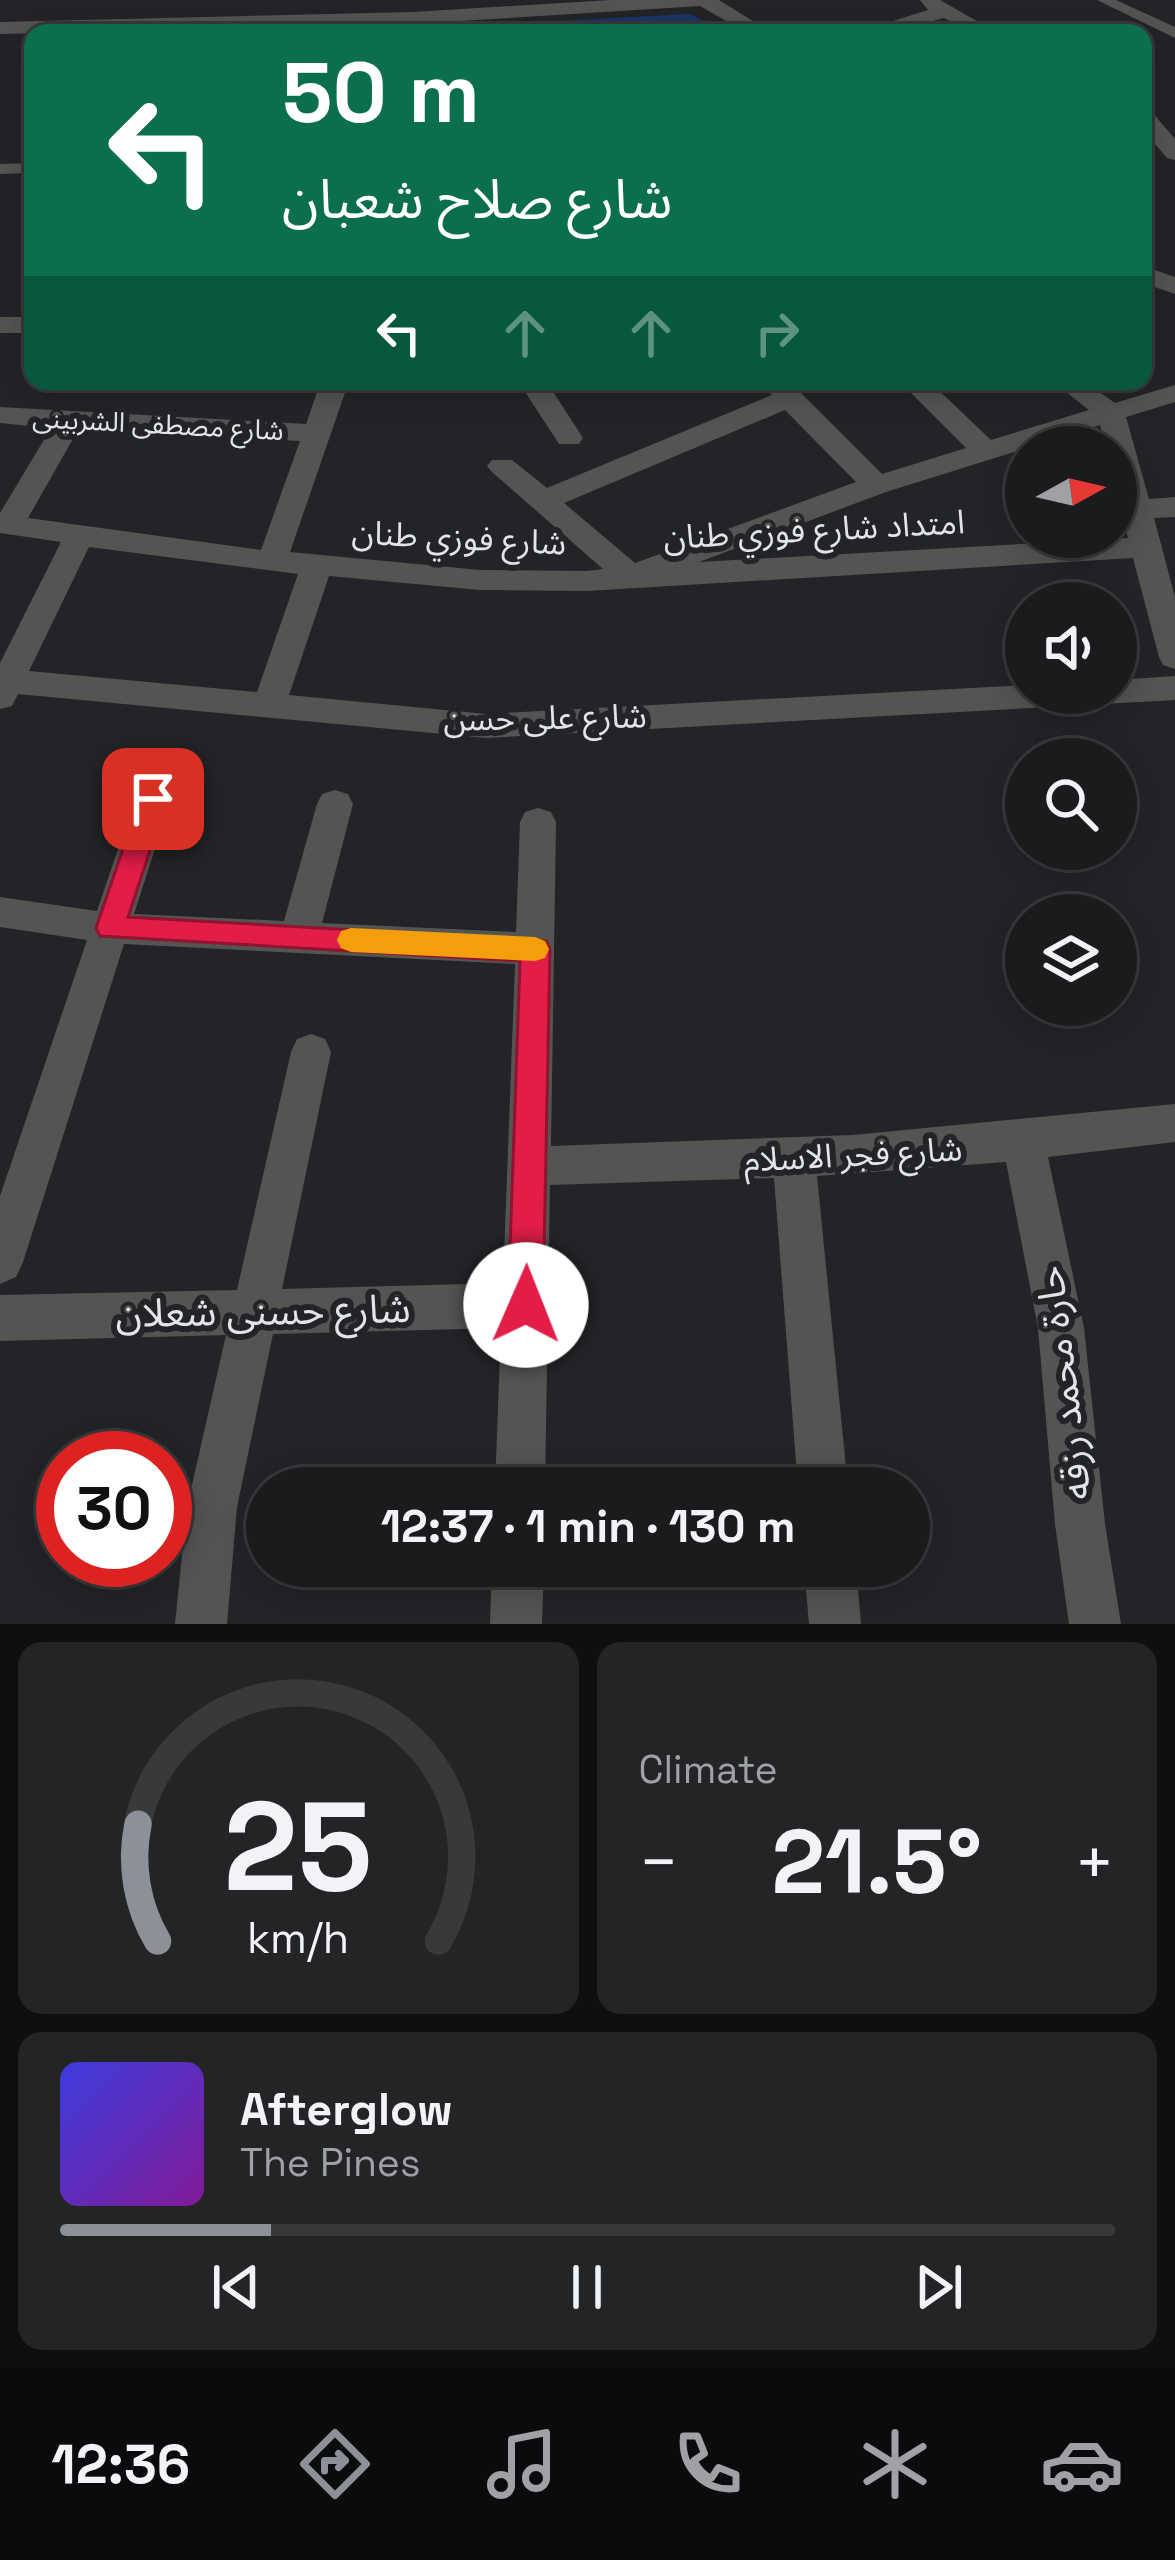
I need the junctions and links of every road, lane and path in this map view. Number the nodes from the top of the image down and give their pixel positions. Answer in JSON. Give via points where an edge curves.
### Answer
{"nodes":[{"id":1,"x":163,"y":0,"type":"edge"},
{"id":2,"x":264,"y":0,"type":"edge"},
{"id":3,"x":707,"y":0,"type":"edge"},
{"id":4,"x":926,"y":0,"type":"edge"},
{"id":5,"x":1104,"y":0,"type":"edge"},
{"id":6,"x":570,"y":6,"type":"edge"},
{"id":7,"x":416,"y":9,"type":"edge"},
{"id":8,"x":946,"y":11,"type":"junction"},
{"id":9,"x":251,"y":21,"type":"junction"},
{"id":10,"x":146,"y":23,"type":"junction"},
{"id":11,"x":117,"y":24,"type":"edge"},
{"id":12,"x":300,"y":24,"type":"edge"},
{"id":13,"x":328,"y":24,"type":"edge"},
{"id":14,"x":748,"y":24,"type":"edge"},
{"id":15,"x":898,"y":24,"type":"edge"},
{"id":16,"x":971,"y":24,"type":"edge"},
{"id":17,"x":1175,"y":33,"type":"edge"},
{"id":18,"x":331,"y":390,"type":"edge"},
{"id":19,"x":538,"y":390,"type":"edge"},
{"id":20,"x":779,"y":390,"type":"edge"},
{"id":21,"x":782,"y":390,"type":"edge"},
{"id":22,"x":922,"y":390,"type":"edge"},
{"id":23,"x":1079,"y":390,"type":"edge"},
{"id":24,"x":1175,"y":393,"type":"edge"},
{"id":25,"x":1111,"y":413,"type":"junction"},
{"id":26,"x":0,"y":415,"type":"edge"},
{"id":27,"x":69,"y":421,"type":"junction"},
{"id":28,"x":1114,"y":426,"type":"edge"},
{"id":29,"x":317,"y":433,"type":"junction"},
{"id":30,"x":569,"y":438,"type":"dead end"},
{"id":31,"x":985,"y":450,"type":"junction"},
{"id":32,"x":502,"y":466,"type":"dead end"},
{"id":33,"x":876,"y":485,"type":"junction"},
{"id":34,"x":543,"y":501,"type":"junction"},
{"id":35,"x":1175,"y":507,"type":"edge"},
{"id":36,"x":1137,"y":509,"type":"edge"},
{"id":37,"x":1137,"y":520,"type":"edge"},
{"id":38,"x":4,"y":524,"type":"edge"},
{"id":39,"x":79,"y":536,"type":"junction"},
{"id":40,"x":1144,"y":547,"type":"junction"},
{"id":41,"x":272,"y":561,"type":"junction"},
{"id":42,"x":317,"y":565,"type":"junction"},
{"id":43,"x":631,"y":576,"type":"junction"},
{"id":44,"x":1175,"y":658,"type":"edge"},
{"id":45,"x":2,"y":686,"type":"edge"},
{"id":46,"x":1175,"y":688,"type":"edge"},
{"id":47,"x":1137,"y":691,"type":"edge"},
{"id":48,"x":1005,"y":698,"type":"edge"},
{"id":49,"x":269,"y":706,"type":"junction"},
{"id":50,"x":153,"y":799,"type":"dead end"},
{"id":51,"x":335,"y":804,"type":"dead end"},
{"id":52,"x":538,"y":821,"type":"dead end"},
{"id":53,"x":0,"y":912,"type":"edge"},
{"id":54,"x":110,"y":928,"type":"junction"},
{"id":55,"x":299,"y":937,"type":"junction"},
{"id":56,"x":535,"y":949,"type":"junction"},
{"id":57,"x":311,"y":1052,"type":"dead end"},
{"id":58,"x":1175,"y":1124,"type":"edge"},
{"id":59,"x":1023,"y":1144,"type":"junction"},
{"id":60,"x":794,"y":1161,"type":"junction"},
{"id":61,"x":529,"y":1166,"type":"junction"},
{"id":62,"x":0,"y":1262,"type":"edge"},
{"id":63,"x":526,"y":1305,"type":"junction"},
{"id":64,"x":254,"y":1311,"type":"junction"},
{"id":65,"x":0,"y":1318,"type":"edge"},
{"id":66,"x":521,"y":1467,"type":"edge"},
{"id":67,"x":821,"y":1467,"type":"edge"},
{"id":68,"x":517,"y":1587,"type":"edge"},
{"id":69,"x":832,"y":1587,"type":"edge"},
{"id":70,"x":201,"y":1624,"type":"edge"},
{"id":71,"x":516,"y":1624,"type":"edge"},
{"id":72,"x":835,"y":1624,"type":"edge"},
{"id":73,"x":1094,"y":1624,"type":"edge"}],
"edges":[{"from":1,"to":10,"type":"street"},
{"from":2,"to":9,"type":"street"},
{"from":3,"to":6,"type":"street"},
{"from":3,"to":14,"type":"street"},
{"from":4,"to":8,"type":"street"},
{"from":5,"to":17,"type":"lane"},
{"from":6,"to":7,"type":"street"},
{"from":7,"to":13,"type":"street"},
{"from":8,"to":15,"type":"street"},
{"from":8,"to":16,"type":"street"},
{"from":9,"to":10,"type":"street"},
{"from":9,"to":12,"type":"street"},
{"from":10,"to":11,"type":"street"},
{"from":18,"to":29,"type":"street"},
{"from":19,"to":30,"type":"street"},
{"from":20,"to":34,"type":"street"},
{"from":21,"to":33,"type":"street"},
{"from":22,"to":31,"type":"street"},
{"from":23,"to":25,"type":"street"},
{"from":24,"to":25,"type":"street","name":"شارع فوزي طنان"},
{"from":25,"to":28,"type":"street"},
{"from":25,"to":31,"type":"street","name":"شارع فوزي طنان"},
{"from":26,"to":27,"type":"street","name":"شارع مصطفى الشربينى"},
{"from":27,"to":29,"type":"street","name":"شارع مصطفى الشربينى"},
{"from":27,"to":38,"type":"street"},
{"from":29,"to":41,"type":"street"},
{"from":31,"to":33,"type":"street","name":"شارع فوزي طنان"},
{"from":32,"to":34,"type":"street"},
{"from":33,"to":43,"type":"street","name":"شارع فوزي طنان"},
{"from":34,"to":43,"type":"street"},
{"from":35,"to":36,"type":"street"},
{"from":37,"to":40,"type":"street"},
{"from":38,"to":39,"type":"street","name":"شارع فوزي طنان"},
{"from":39,"to":41,"type":"street","name":"شارع فوزي طنان"},
{"from":39,"to":45,"type":"street"},
{"from":40,"to":43,"type":"street","name":"امتداد شارع فوزي طنان"},
{"from":40,"to":44,"type":"street"},
{"from":41,"to":42,"type":"street","name":"شارع فوزي طنان"},
{"from":42,"to":43,"type":"street","name":"شارع فوزي طنان","via":[[534,582]]},
{"from":42,"to":49,"type":"street"},
{"from":45,"to":49,"type":"street","name":"شارع على حسن"},
{"from":46,"to":47,"type":"street"},
{"from":48,"to":49,"type":"street","name":"شارع على حسن","via":[[486,726]]},
{"from":50,"to":54,"type":"street"},
{"from":51,"to":55,"type":"street"},
{"from":52,"to":56,"type":"street"},
{"from":53,"to":54,"type":"street"},
{"from":54,"to":55,"type":"street"},
{"from":54,"to":62,"type":"street"},
{"from":55,"to":56,"type":"street"},
{"from":56,"to":61,"type":"street"},
{"from":57,"to":64,"type":"street"},
{"from":58,"to":59,"type":"street","name":"شارع فجر الاسلام"},
{"from":59,"to":60,"type":"street","name":"شارع فجر الاسلام"},
{"from":59,"to":73,"type":"street","name":"حارة محمد رزقه","via":[[1064,1351]]},
{"from":60,"to":61,"type":"street","name":"شارع فجر الاسلام"},
{"from":60,"to":67,"type":"street"},
{"from":61,"to":63,"type":"street"},
{"from":63,"to":64,"type":"street","name":"شارع حسنى شعلان"},
{"from":63,"to":66,"type":"street"},
{"from":64,"to":65,"type":"street","name":"شارع حسنى شعلان"},
{"from":64,"to":70,"type":"street","via":[[212,1508]]},
{"from":68,"to":71,"type":"street"},
{"from":69,"to":72,"type":"street"}]}
